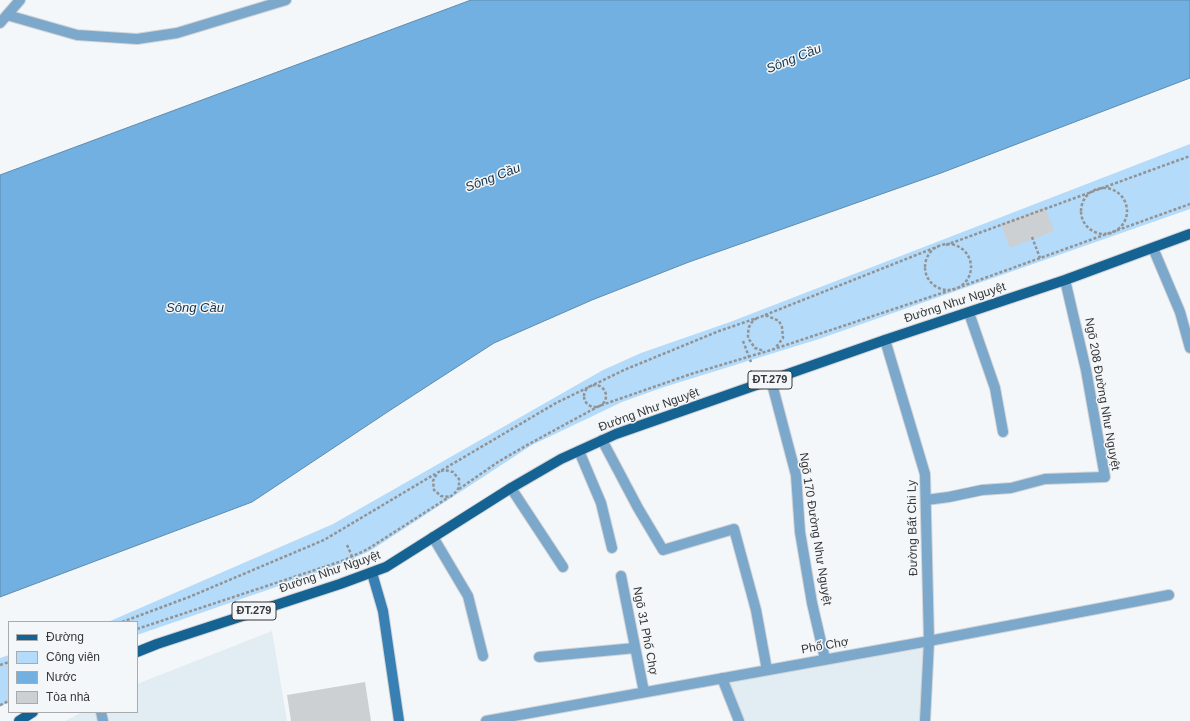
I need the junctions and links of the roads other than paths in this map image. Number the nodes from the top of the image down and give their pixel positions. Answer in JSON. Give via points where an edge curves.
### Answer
{"nodes":[{"id":1,"x":20,"y":0,"type":"edge"},
{"id":2,"x":280,"y":1,"type":"edge"},
{"id":3,"x":7,"y":15,"type":"junction"},
{"id":4,"x":0,"y":23,"type":"edge"},
{"id":5,"x":1190,"y":234,"type":"edge"},
{"id":6,"x":1153,"y":248,"type":"junction"},
{"id":7,"x":1065,"y":280,"type":"junction"},
{"id":8,"x":969,"y":313,"type":"junction"},
{"id":9,"x":885,"y":340,"type":"junction"},
{"id":10,"x":1190,"y":348,"type":"edge"},
{"id":11,"x":771,"y":380,"type":"junction"},
{"id":12,"x":1003,"y":432,"type":"dead end"},
{"id":13,"x":602,"y":440,"type":"junction"},
{"id":14,"x":579,"y":451,"type":"junction"},
{"id":15,"x":511,"y":488,"type":"junction"},
{"id":16,"x":926,"y":500,"type":"junction"},
{"id":17,"x":433,"y":537,"type":"junction"},
{"id":18,"x":612,"y":548,"type":"dead end"},
{"id":19,"x":563,"y":567,"type":"dead end"},
{"id":20,"x":372,"y":573,"type":"junction"},
{"id":21,"x":621,"y":576,"type":"dead end"},
{"id":22,"x":1169,"y":595,"type":"dead end"},
{"id":23,"x":929,"y":640,"type":"junction"},
{"id":24,"x":635,"y":648,"type":"junction"},
{"id":25,"x":138,"y":652,"type":"edge"},
{"id":26,"x":483,"y":656,"type":"dead end"},
{"id":27,"x":539,"y":657,"type":"dead end"},
{"id":28,"x":825,"y":659,"type":"junction"},
{"id":29,"x":767,"y":670,"type":"junction"},
{"id":30,"x":722,"y":678,"type":"junction"},
{"id":31,"x":644,"y":692,"type":"junction"},
{"id":32,"x":31,"y":713,"type":"edge"},
{"id":33,"x":19,"y":721,"type":"edge"},
{"id":34,"x":399,"y":721,"type":"edge"},
{"id":35,"x":486,"y":721,"type":"edge"},
{"id":36,"x":740,"y":721,"type":"edge"},
{"id":37,"x":924,"y":721,"type":"edge"}],
"edges":[{"from":1,"to":3,"type":"street"},
{"from":2,"to":3,"type":"street","via":[[177,33],[137,39],[77,35]]},
{"from":3,"to":4,"type":"street"},
{"from":5,"to":6,"type":"main road","name":"Đường Như Nguyệt","number":"ĐT.279"},
{"from":6,"to":7,"type":"main road","name":"Đường Như Nguyệt","number":"ĐT.279"},
{"from":6,"to":10,"type":"street","via":[[1180,312]]},
{"from":7,"to":8,"type":"main road","name":"Đường Như Nguyệt","number":"ĐT.279"},
{"from":7,"to":16,"type":"street","name":"Ngõ 208 Đường Như Nguyệt","via":[[1086,370],[1105,478],[1045,479],[1011,488],[982,490]]},
{"from":8,"to":9,"type":"main road","name":"Đường Như Nguyệt","number":"ĐT.279"},
{"from":8,"to":12,"type":"street","via":[[995,388]]},
{"from":9,"to":11,"type":"main road","name":"Đường Như Nguyệt","number":"ĐT.279"},
{"from":9,"to":16,"type":"street","name":"Đường Bất Chi Ly","via":[[925,474]]},
{"from":11,"to":13,"type":"main road","name":"Đường Như Nguyệt","number":"ĐT.279"},
{"from":11,"to":28,"type":"street","name":"Ngõ 170 Đường Như Nguyệt","via":[[796,475],[800,532]]},
{"from":13,"to":14,"type":"main road","name":"Đường Như Nguyệt","number":"ĐT.279"},
{"from":13,"to":29,"type":"street","via":[[663,550],[734,528],[756,610]]},
{"from":14,"to":15,"type":"main road","name":"Đường Như Nguyệt","number":"ĐT.279"},
{"from":14,"to":18,"type":"street","via":[[601,504]]},
{"from":15,"to":17,"type":"main road","name":"Đường Như Nguyệt","number":"ĐT.279"},
{"from":15,"to":19,"type":"street"},
{"from":16,"to":23,"type":"street","name":"Đường Bất Chi Ly"},
{"from":17,"to":20,"type":"main road","name":"Đường Như Nguyệt","number":"ĐT.279","via":[[399,560]]},
{"from":17,"to":26,"type":"street","via":[[468,596]]},
{"from":20,"to":25,"type":"main road","name":"Đường Như Nguyệt","number":"ĐT.279"},
{"from":20,"to":34,"type":"main road","via":[[383,611]]},
{"from":21,"to":24,"type":"street","name":"Ngõ 31 Phố Chợ"},
{"from":22,"to":23,"type":"street","name":"Phố Chợ"},
{"from":23,"to":28,"type":"street","name":"Phố Chợ"},
{"from":23,"to":37,"type":"street","name":"Đường Bất Chi Ly"},
{"from":24,"to":27,"type":"street"},
{"from":24,"to":31,"type":"street","name":"Ngõ 31 Phố Chợ"},
{"from":28,"to":29,"type":"street","name":"Phố Chợ"},
{"from":29,"to":30,"type":"street","name":"Phố Chợ"},
{"from":30,"to":31,"type":"street","name":"Phố Chợ"},
{"from":30,"to":36,"type":"street"},
{"from":31,"to":35,"type":"street","name":"Phố Chợ"},
{"from":32,"to":33,"type":"main road"}]}
